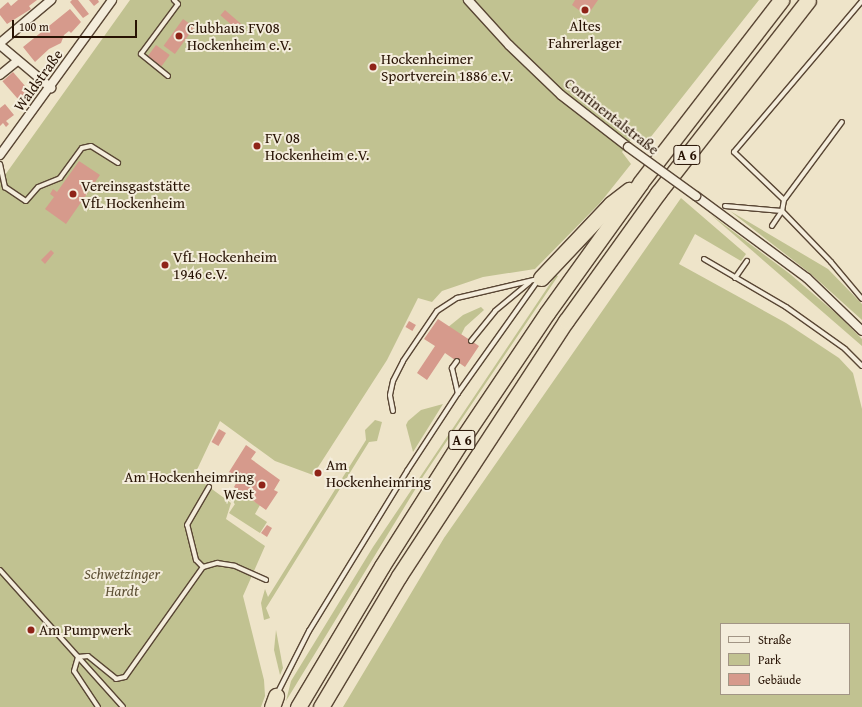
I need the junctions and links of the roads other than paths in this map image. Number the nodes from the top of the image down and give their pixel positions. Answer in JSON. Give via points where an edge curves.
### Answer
{"nodes":[{"id":1,"x":51,"y":0,"type":"edge"},
{"id":2,"x":112,"y":0,"type":"edge"},
{"id":3,"x":174,"y":0,"type":"edge"},
{"id":4,"x":468,"y":0,"type":"edge"},
{"id":5,"x":781,"y":0,"type":"edge"},
{"id":6,"x":808,"y":0,"type":"edge"},
{"id":7,"x":862,"y":1,"type":"edge"},
{"id":8,"x":0,"y":44,"type":"edge"},
{"id":9,"x":17,"y":61,"type":"junction"},
{"id":10,"x":0,"y":74,"type":"edge"},
{"id":11,"x":168,"y":76,"type":"dead end"},
{"id":12,"x":51,"y":88,"type":"junction"},
{"id":13,"x":842,"y":122,"type":"dead end"},
{"id":14,"x":0,"y":156,"type":"edge"},
{"id":15,"x":118,"y":163,"type":"dead end"},
{"id":16,"x":0,"y":164,"type":"edge"},
{"id":17,"x":641,"y":182,"type":"junction"},
{"id":18,"x":784,"y":200,"type":"junction"},
{"id":19,"x":725,"y":206,"type":"dead end"},
{"id":20,"x":782,"y":211,"type":"junction"},
{"id":21,"x":772,"y":226,"type":"dead end"},
{"id":22,"x":704,"y":259,"type":"dead end"},
{"id":23,"x":747,"y":261,"type":"dead end"},
{"id":24,"x":734,"y":278,"type":"junction"},
{"id":25,"x":535,"y":280,"type":"junction"},
{"id":26,"x":862,"y":299,"type":"edge"},
{"id":27,"x":862,"y":330,"type":"edge"},
{"id":28,"x":471,"y":341,"type":"dead end"},
{"id":29,"x":457,"y":361,"type":"dead end"},
{"id":30,"x":862,"y":366,"type":"edge"},
{"id":31,"x":458,"y":393,"type":"junction"},
{"id":32,"x":393,"y":412,"type":"dead end"},
{"id":33,"x":209,"y":487,"type":"dead end"},
{"id":34,"x":203,"y":567,"type":"junction"},
{"id":35,"x":0,"y":570,"type":"edge"},
{"id":36,"x":266,"y":580,"type":"dead end"},
{"id":37,"x":78,"y":657,"type":"junction"},
{"id":38,"x":274,"y":701,"type":"edge"},
{"id":39,"x":98,"y":707,"type":"edge"},
{"id":40,"x":123,"y":707,"type":"edge"},
{"id":41,"x":298,"y":707,"type":"edge"},
{"id":42,"x":321,"y":707,"type":"edge"}],
"edges":[{"from":1,"to":8,"type":"street"},
{"from":2,"to":12,"type":"street","name":"Waldstraße"},
{"from":3,"to":11,"type":"lane","via":[[178,4],[141,54]]},
{"from":4,"to":27,"type":"street","name":"Continentalstraße","bridge":true,"via":[[509,45],[561,95],[807,278]]},
{"from":5,"to":17,"type":"highway","number":"A 6"},
{"from":6,"to":42,"type":"highway","number":"A 6","via":[[658,193],[566,321],[399,576]]},
{"from":7,"to":18,"type":"lane","via":[[734,152]]},
{"from":8,"to":9,"type":"street"},
{"from":9,"to":10,"type":"street"},
{"from":9,"to":12,"type":"street"},
{"from":12,"to":14,"type":"street","name":"Waldstraße"},
{"from":13,"to":18,"type":"lane"},
{"from":15,"to":16,"type":"lane","via":[[91,146],[82,148],[60,178],[38,187],[26,201],[5,187]]},
{"from":17,"to":25,"type":"highway","via":[[611,204]]},
{"from":17,"to":41,"type":"highway","number":"A 6","via":[[465,435],[382,566]]},
{"from":18,"to":20,"type":"lane"},
{"from":19,"to":20,"type":"lane"},
{"from":20,"to":21,"type":"lane"},
{"from":20,"to":26,"type":"lane"},
{"from":22,"to":24,"type":"lane"},
{"from":23,"to":24,"type":"lane"},
{"from":24,"to":30,"type":"lane","via":[[786,307],[845,349]]},
{"from":25,"to":28,"type":"lane","via":[[495,311]]},
{"from":25,"to":31,"type":"lane"},
{"from":25,"to":32,"type":"lane","via":[[457,298],[437,311],[403,361],[393,381],[390,395]]},
{"from":29,"to":31,"type":"lane","via":[[452,368]]},
{"from":31,"to":38,"type":"lane","via":[[308,631]]},
{"from":33,"to":34,"type":"lane","via":[[187,525],[196,560]]},
{"from":34,"to":36,"type":"lane","via":[[217,563],[235,566]]},
{"from":34,"to":37,"type":"lane","via":[[124,677],[116,679],[88,656]]},
{"from":35,"to":37,"type":"lane"},
{"from":37,"to":39,"type":"lane","via":[[74,671]]},
{"from":37,"to":40,"type":"lane"}]}
